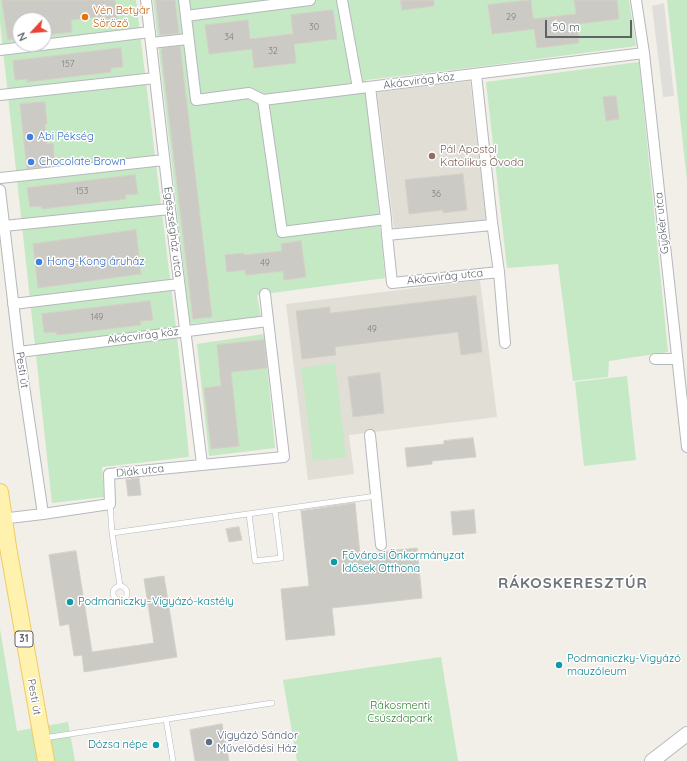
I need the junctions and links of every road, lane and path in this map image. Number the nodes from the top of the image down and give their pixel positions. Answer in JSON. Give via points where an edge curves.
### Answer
{"nodes":[{"id":1,"x":146,"y":0,"type":"edge"},
{"id":2,"x":184,"y":0,"type":"edge"},
{"id":3,"x":310,"y":0,"type":"edge"},
{"id":4,"x":342,"y":0,"type":"edge"},
{"id":5,"x":636,"y":0,"type":"edge"},
{"id":6,"x":292,"y":1,"type":"edge"},
{"id":7,"x":186,"y":16,"type":"junction"},
{"id":8,"x":150,"y":32,"type":"junction"},
{"id":9,"x":188,"y":39,"type":"junction"},
{"id":10,"x":151,"y":43,"type":"junction"},
{"id":11,"x":0,"y":50,"type":"edge"},
{"id":12,"x":644,"y":53,"type":"junction"},
{"id":13,"x":476,"y":74,"type":"junction"},
{"id":14,"x":155,"y":78,"type":"junction"},
{"id":15,"x":370,"y":87,"type":"junction"},
{"id":16,"x":358,"y":88,"type":"junction"},
{"id":17,"x":0,"y":95,"type":"edge"},
{"id":18,"x":263,"y":100,"type":"junction"},
{"id":19,"x":164,"y":160,"type":"junction"},
{"id":20,"x":0,"y":178,"type":"edge"},
{"id":21,"x":0,"y":190,"type":"edge"},
{"id":22,"x":170,"y":209,"type":"junction"},
{"id":23,"x":386,"y":219,"type":"junction"},
{"id":24,"x":492,"y":225,"type":"junction"},
{"id":25,"x":4,"y":226,"type":"junction"},
{"id":26,"x":386,"y":235,"type":"junction"},
{"id":27,"x":499,"y":272,"type":"junction"},
{"id":28,"x":180,"y":284,"type":"junction"},
{"id":29,"x":265,"y":294,"type":"dead end"},
{"id":30,"x":13,"y":304,"type":"junction"},
{"id":31,"x":268,"y":321,"type":"junction"},
{"id":32,"x":186,"y":331,"type":"junction"},
{"id":33,"x":505,"y":344,"type":"dead end"},
{"id":34,"x":19,"y":352,"type":"junction"},
{"id":35,"x":655,"y":359,"type":"dead end"},
{"id":36,"x":680,"y":362,"type":"edge"},
{"id":37,"x":370,"y":435,"type":"dead end"},
{"id":38,"x":687,"y":446,"type":"edge"},
{"id":39,"x":202,"y":464,"type":"junction"},
{"id":40,"x":0,"y":492,"type":"edge"},
{"id":41,"x":376,"y":496,"type":"junction"},
{"id":42,"x":110,"y":504,"type":"junction"},
{"id":43,"x":275,"y":510,"type":"junction"},
{"id":44,"x":43,"y":514,"type":"junction"},
{"id":45,"x":249,"y":514,"type":"junction"},
{"id":46,"x":2,"y":519,"type":"edge"},
{"id":47,"x":112,"y":532,"type":"junction"},
{"id":48,"x":381,"y":545,"type":"dead end"},
{"id":49,"x":120,"y":586,"type":"dead end"},
{"id":50,"x":272,"y":703,"type":"dead end"},
{"id":51,"x":166,"y":719,"type":"junction"},
{"id":52,"x":687,"y":734,"type":"edge"},
{"id":53,"x":41,"y":739,"type":"junction"},
{"id":54,"x":46,"y":761,"type":"edge"},
{"id":55,"x":173,"y":761,"type":"edge"},
{"id":56,"x":652,"y":761,"type":"edge"}],
"edges":[{"from":1,"to":8,"type":"street","name":"Egészségház utca"},
{"from":2,"to":7,"type":"street"},
{"from":3,"to":6,"type":"street"},
{"from":4,"to":16,"type":"street"},
{"from":5,"to":12,"type":"street","name":"Gyökér utca"},
{"from":6,"to":7,"type":"street"},
{"from":7,"to":9,"type":"street"},
{"from":8,"to":10,"type":"street","name":"Egészségház utca"},
{"from":8,"to":11,"type":"street"},
{"from":9,"to":10,"type":"street"},
{"from":9,"to":18,"type":"street","name":"Akácvirág köz","via":[[196,100],[249,93]]},
{"from":10,"to":14,"type":"street","name":"Egészségház utca"},
{"from":12,"to":13,"type":"street","name":"Akácvirág köz"},
{"from":12,"to":36,"type":"street","name":"Gyökér utca"},
{"from":13,"to":15,"type":"street","name":"Akácvirág köz"},
{"from":13,"to":24,"type":"street"},
{"from":14,"to":17,"type":"street"},
{"from":14,"to":19,"type":"street","name":"Egészségház utca"},
{"from":15,"to":16,"type":"street","name":"Akácvirág köz"},
{"from":15,"to":23,"type":"street"},
{"from":16,"to":18,"type":"street","name":"Akácvirág köz"},
{"from":18,"to":23,"type":"street","via":[[282,232]]},
{"from":19,"to":20,"type":"street"},
{"from":19,"to":22,"type":"street","name":"Egészségház utca"},
{"from":21,"to":25,"type":"street","name":"Pesti út"},
{"from":22,"to":25,"type":"street"},
{"from":22,"to":28,"type":"street","name":"Egészségház utca"},
{"from":23,"to":26,"type":"street"},
{"from":24,"to":26,"type":"street"},
{"from":24,"to":27,"type":"street"},
{"from":25,"to":30,"type":"street","name":"Pesti út"},
{"from":26,"to":27,"type":"street","name":"Akácvirág utca","via":[[392,283]]},
{"from":27,"to":33,"type":"street"},
{"from":28,"to":30,"type":"street"},
{"from":28,"to":32,"type":"street","name":"Egészségház utca"},
{"from":29,"to":31,"type":"street"},
{"from":30,"to":34,"type":"street","name":"Pesti út"},
{"from":31,"to":32,"type":"street","name":"Akácvirág köz"},
{"from":31,"to":39,"type":"street","name":"Diák utca","via":[[284,457]]},
{"from":32,"to":34,"type":"street","name":"Akácvirág köz"},
{"from":32,"to":39,"type":"street","name":"Egészségház utca"},
{"from":34,"to":44,"type":"street","name":"Pesti út"},
{"from":35,"to":36,"type":"street"},
{"from":36,"to":38,"type":"street","name":"Gyökér utca"},
{"from":37,"to":41,"type":"street"},
{"from":39,"to":42,"type":"street","name":"Diák utca","via":[[109,474]]},
{"from":40,"to":46,"type":"main road","name":"Pesti út","number":"31"},
{"from":41,"to":43,"type":"lane"},
{"from":41,"to":48,"type":"street"},
{"from":42,"to":44,"type":"street"},
{"from":42,"to":47,"type":"lane"},
{"from":43,"to":45,"type":"lane"},
{"from":43,"to":45,"type":"lane","via":[[281,558],[255,561]]},
{"from":44,"to":46,"type":"street"},
{"from":45,"to":47,"type":"lane"},
{"from":46,"to":53,"type":"main road","name":"Pesti út","number":"31"},
{"from":47,"to":49,"type":"lane"},
{"from":50,"to":51,"type":"lane"},
{"from":51,"to":53,"type":"lane"},
{"from":51,"to":55,"type":"lane"},
{"from":52,"to":56,"type":"street"},
{"from":53,"to":54,"type":"main road","name":"Pesti út","number":"31"}]}
